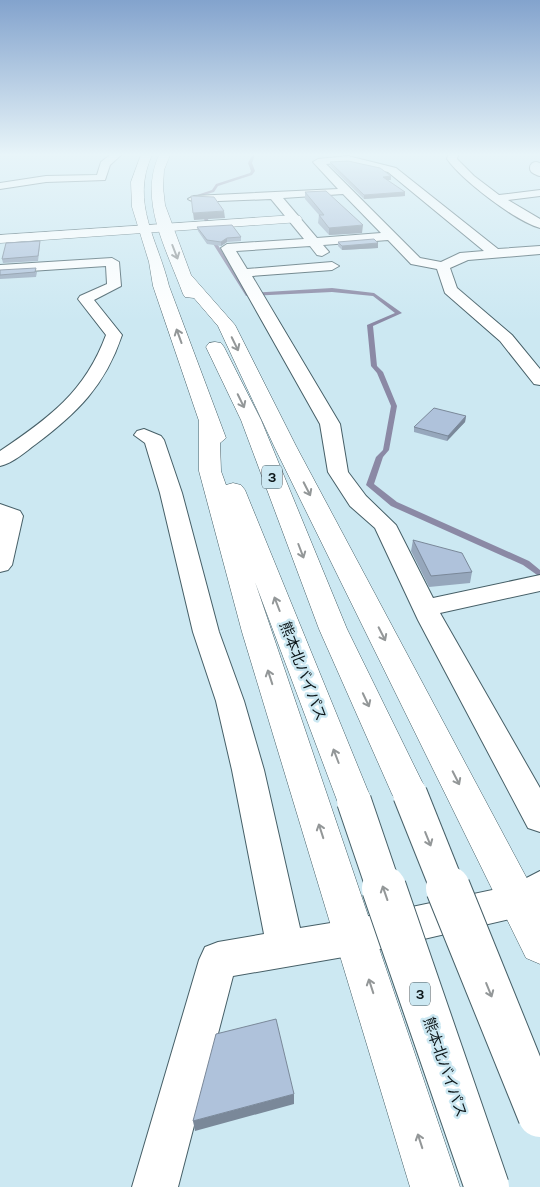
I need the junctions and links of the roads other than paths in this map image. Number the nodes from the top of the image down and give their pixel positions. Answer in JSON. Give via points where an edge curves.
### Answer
{"nodes":[{"id":1,"x":138,"y":210,"type":"edge"},
{"id":2,"x":157,"y":210,"type":"edge"},
{"id":3,"x":287,"y":210,"type":"edge"},
{"id":4,"x":367,"y":210,"type":"edge"},
{"id":5,"x":442,"y":210,"type":"edge"},
{"id":6,"x":519,"y":210,"type":"edge"},
{"id":7,"x":294,"y":219,"type":"junction"},
{"id":8,"x":540,"y":224,"type":"edge"},
{"id":9,"x":155,"y":228,"type":"junction"},
{"id":10,"x":393,"y":236,"type":"junction"},
{"id":11,"x":0,"y":238,"type":"edge"},
{"id":12,"x":315,"y":243,"type":"junction"},
{"id":13,"x":540,"y":250,"type":"edge"},
{"id":14,"x":496,"y":254,"type":"junction"},
{"id":15,"x":444,"y":266,"type":"junction"},
{"id":16,"x":0,"y":269,"type":"edge"},
{"id":17,"x":243,"y":273,"type":"junction"},
{"id":18,"x":185,"y":277,"type":"junction"},
{"id":19,"x":540,"y":380,"type":"edge"},
{"id":20,"x":209,"y":420,"type":"junction"},
{"id":21,"x":144,"y":435,"type":"dead end"},
{"id":22,"x":0,"y":460,"type":"edge"},
{"id":23,"x":0,"y":511,"type":"edge"},
{"id":24,"x":0,"y":565,"type":"edge"},
{"id":25,"x":540,"y":583,"type":"edge"},
{"id":26,"x":425,"y":608,"type":"junction"},
{"id":27,"x":540,"y":818,"type":"edge"},
{"id":28,"x":530,"y":894,"type":"edge"},
{"id":29,"x":355,"y":937,"type":"junction"},
{"id":30,"x":540,"y":944,"type":"edge"},
{"id":31,"x":286,"y":949,"type":"junction"},
{"id":32,"x":540,"y":1115,"type":"edge"},
{"id":33,"x":155,"y":1187,"type":"edge"},
{"id":34,"x":435,"y":1187,"type":"edge"},
{"id":35,"x":487,"y":1187,"type":"edge"}],
"edges":[{"from":1,"to":9,"type":"main road","name":"熊本北バイパス","number":"3"},
{"from":2,"to":9,"type":"main road","name":"熊本北バイパス","number":"3"},
{"from":3,"to":7,"type":"street"},
{"from":4,"to":10,"type":"street"},
{"from":5,"to":14,"type":"street"},
{"from":6,"to":8,"type":"street"},
{"from":7,"to":9,"type":"main road"},
{"from":7,"to":12,"type":"street"},
{"from":9,"to":11,"type":"main road"},
{"from":9,"to":18,"type":"main road","name":"熊本北バイパス","number":"3","one_way":true},
{"from":20,"to":9,"type":"main road","name":"熊本北バイパス","number":"3","one_way":true,"via":[[161,286]]},
{"from":10,"to":12,"type":"street"},
{"from":10,"to":15,"type":"street","via":[[416,261]]},
{"from":12,"to":17,"type":"street","via":[[332,266]]},
{"from":12,"to":17,"type":"street","via":[[226,248]]},
{"from":13,"to":14,"type":"street"},
{"from":14,"to":15,"type":"street","via":[[465,256]]},
{"from":15,"to":19,"type":"street","via":[[450,290],[506,338]]},
{"from":16,"to":22,"type":"street","via":[[112,262],[114,286],[86,299],[114,335],[99,372],[54,419]]},
{"from":17,"to":26,"type":"street","via":[[330,424],[338,472],[358,501],[385,525]]},
{"from":18,"to":28,"type":"main road","one_way":true,"via":[[226,325],[285,446]]},
{"from":18,"to":32,"type":"main road","name":"熊本北バイパス","number":"3","one_way":true,"bridge":true,"via":[[250,420],[333,629],[410,794]]},
{"from":29,"to":20,"type":"main road","one_way":true,"via":[[253,623],[210,471]]},
{"from":35,"to":20,"type":"main road","name":"熊本北バイパス","number":"3","one_way":true,"bridge":true,"via":[[354,801],[244,519]]},
{"from":21,"to":31,"type":"street","via":[[154,440],[171,493],[206,632],[230,701]]},
{"from":23,"to":24,"type":"street","via":[[12,516]]},
{"from":25,"to":26,"type":"street"},
{"from":26,"to":27,"type":"street"},
{"from":28,"to":29,"type":"street"},
{"from":28,"to":30,"type":"main road"},
{"from":29,"to":31,"type":"street"},
{"from":34,"to":29,"type":"main road","one_way":true},
{"from":31,"to":33,"type":"street","via":[[218,960]]}]}
